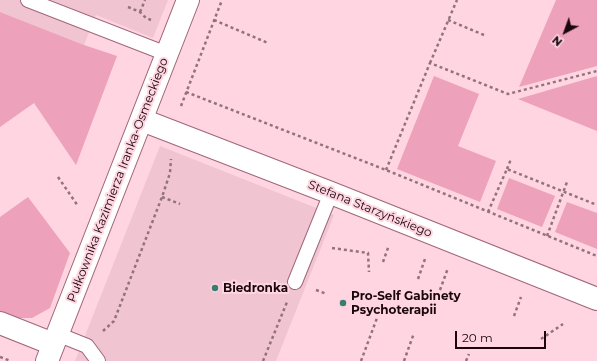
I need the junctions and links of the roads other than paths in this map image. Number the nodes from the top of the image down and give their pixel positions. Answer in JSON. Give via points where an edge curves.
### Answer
{"nodes":[{"id":1,"x":28,"y":0,"type":"edge"},
{"id":2,"x":188,"y":0,"type":"edge"},
{"id":3,"x":168,"y":54,"type":"junction"},
{"id":4,"x":142,"y":120,"type":"junction"},
{"id":5,"x":331,"y":193,"type":"junction"},
{"id":6,"x":295,"y":282,"type":"road end"},
{"id":7,"x":597,"y":299,"type":"edge"},
{"id":8,"x":0,"y":323,"type":"edge"},
{"id":9,"x":53,"y":346,"type":"edge"},
{"id":10,"x":98,"y":361,"type":"edge"}],
"edges":[{"from":1,"to":3,"type":"lane"},
{"from":2,"to":3,"type":"street","name":"Pułkownika Kazimierza Iranka-Osmeckiego"},
{"from":3,"to":4,"type":"street","name":"Pułkownika Kazimierza Iranka-Osmeckiego"},
{"from":4,"to":5,"type":"street","name":"Stefana Starzyńskiego"},
{"from":4,"to":9,"type":"street","name":"Pułkownika Kazimierza Iranka-Osmeckiego"},
{"from":5,"to":6,"type":"lane"},
{"from":5,"to":7,"type":"street","name":"Stefana Starzyńskiego"},
{"from":8,"to":9,"type":"street"},
{"from":9,"to":10,"type":"lane","via":[[87,346]]}]}
